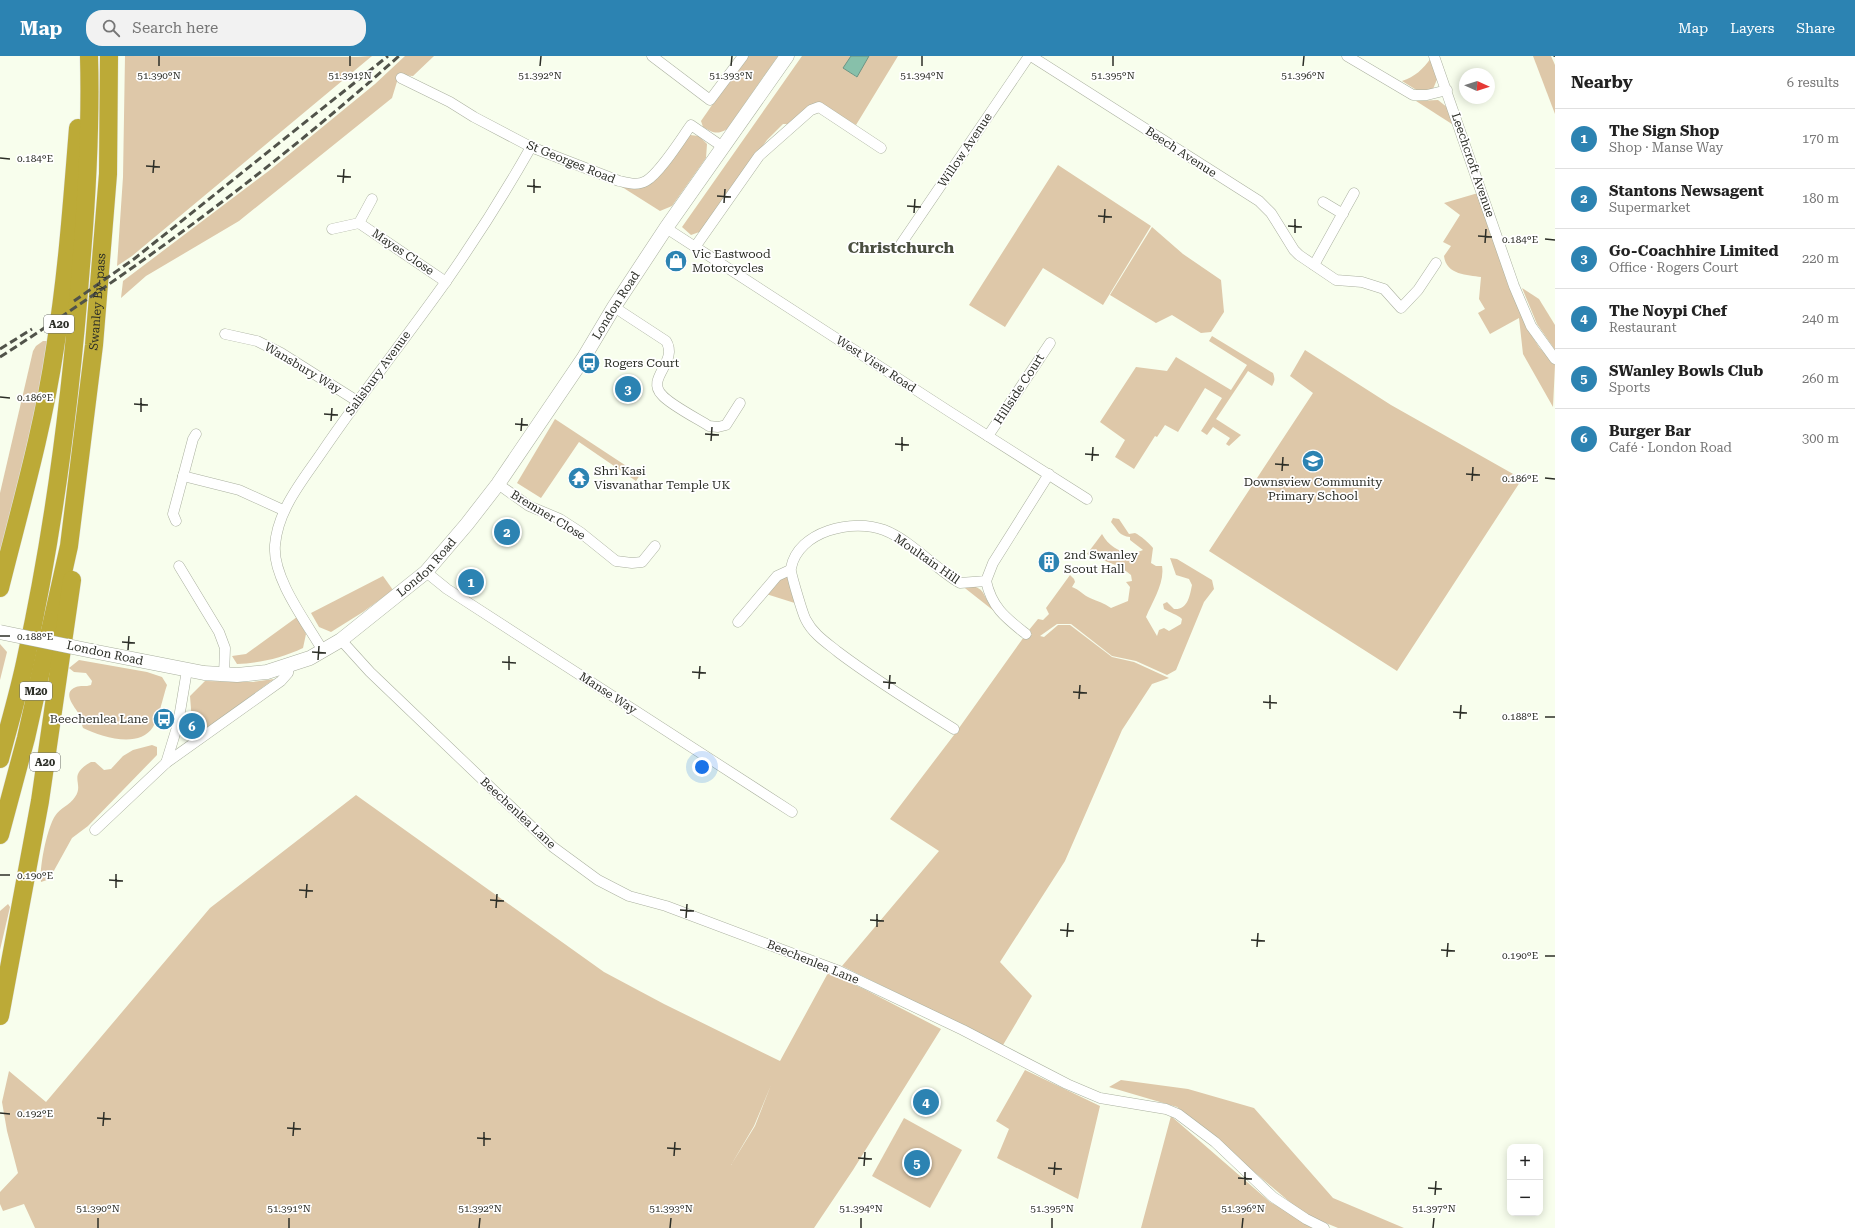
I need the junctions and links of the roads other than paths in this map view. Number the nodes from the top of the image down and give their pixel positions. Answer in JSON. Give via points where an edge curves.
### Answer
{"nodes":[{"id":1,"x":84,"y":56,"type":"edge"},
{"id":2,"x":89,"y":56,"type":"edge"},
{"id":3,"x":109,"y":56,"type":"edge"},
{"id":4,"x":652,"y":56,"type":"edge"},
{"id":5,"x":744,"y":56,"type":"edge"},
{"id":6,"x":787,"y":56,"type":"edge"},
{"id":7,"x":1030,"y":56,"type":"edge"},
{"id":8,"x":1347,"y":56,"type":"edge"},
{"id":9,"x":1434,"y":56,"type":"edge"},
{"id":10,"x":401,"y":78,"type":"dead end"},
{"id":11,"x":1447,"y":90,"type":"junction"},
{"id":12,"x":723,"y":147,"type":"junction"},
{"id":13,"x":531,"y":148,"type":"junction"},
{"id":14,"x":881,"y":148,"type":"dead end"},
{"id":15,"x":1354,"y":193,"type":"dead end"},
{"id":16,"x":372,"y":198,"type":"dead end"},
{"id":17,"x":1324,"y":202,"type":"dead end"},
{"id":18,"x":1342,"y":214,"type":"junction"},
{"id":19,"x":359,"y":223,"type":"junction"},
{"id":20,"x":666,"y":228,"type":"junction"},
{"id":21,"x":332,"y":229,"type":"dead end"},
{"id":22,"x":901,"y":244,"type":"dead end"},
{"id":23,"x":695,"y":247,"type":"junction"},
{"id":24,"x":1436,"y":263,"type":"dead end"},
{"id":25,"x":1314,"y":265,"type":"junction"},
{"id":26,"x":446,"y":282,"type":"junction"},
{"id":27,"x":614,"y":307,"type":"junction"},
{"id":28,"x":225,"y":334,"type":"dead end"},
{"id":29,"x":1050,"y":343,"type":"dead end"},
{"id":30,"x":1555,"y":359,"type":"edge"},
{"id":31,"x":357,"y":401,"type":"junction"},
{"id":32,"x":740,"y":403,"type":"dead end"},
{"id":33,"x":196,"y":434,"type":"dead end"},
{"id":34,"x":988,"y":436,"type":"junction"},
{"id":35,"x":1049,"y":474,"type":"junction"},
{"id":36,"x":183,"y":476,"type":"junction"},
{"id":37,"x":498,"y":484,"type":"junction"},
{"id":38,"x":1087,"y":498,"type":"dead end"},
{"id":39,"x":283,"y":510,"type":"junction"},
{"id":40,"x":176,"y":521,"type":"dead end"},
{"id":41,"x":69,"y":546,"type":"junction"},
{"id":42,"x":655,"y":546,"type":"dead end"},
{"id":43,"x":179,"y":566,"type":"dead end"},
{"id":44,"x":790,"y":570,"type":"junction"},
{"id":45,"x":426,"y":572,"type":"junction"},
{"id":46,"x":986,"y":581,"type":"junction"},
{"id":47,"x":0,"y":588,"type":"edge"},
{"id":48,"x":738,"y":622,"type":"dead end"},
{"id":49,"x":0,"y":632,"type":"edge"},
{"id":50,"x":1026,"y":634,"type":"dead end"},
{"id":51,"x":341,"y":640,"type":"junction"},
{"id":52,"x":323,"y":650,"type":"junction"},
{"id":53,"x":289,"y":666,"type":"junction"},
{"id":54,"x":187,"y":670,"type":"junction"},
{"id":55,"x":224,"y":675,"type":"junction"},
{"id":56,"x":954,"y":729,"type":"dead end"},
{"id":57,"x":0,"y":759,"type":"edge"},
{"id":58,"x":166,"y":763,"type":"junction"},
{"id":59,"x":792,"y":812,"type":"dead end"},
{"id":60,"x":95,"y":830,"type":"dead end"},
{"id":61,"x":0,"y":836,"type":"edge"},
{"id":62,"x":0,"y":1016,"type":"edge"},
{"id":63,"x":1324,"y":1228,"type":"edge"}],
"edges":[{"from":1,"to":47,"type":"highway","number":"A20","via":[[68,257],[55,349],[32,464]]},
{"from":2,"to":57,"type":"highway","number":"M20","via":[[88,176],[75,350],[48,542],[26,659]]},
{"from":3,"to":41,"type":"highway","name":"Swanley By-pass","number":"A20","via":[[108,174],[94,345]]},
{"from":4,"to":5,"type":"street","via":[[710,100]]},
{"from":6,"to":12,"type":"main road","name":"London Road"},
{"from":7,"to":22,"type":"street","name":"Willow Avenue"},
{"from":7,"to":25,"type":"street","name":"Beech Avenue","via":[[1259,201],[1271,213],[1294,250]]},
{"from":8,"to":11,"type":"street","via":[[1413,95],[1427,95]]},
{"from":9,"to":11,"type":"street","name":"Leechcroft Avenue"},
{"from":10,"to":13,"type":"street","name":"St Georges Road","via":[[450,102]]},
{"from":11,"to":30,"type":"street","name":"Leechcroft Avenue","via":[[1514,286],[1531,326]]},
{"from":12,"to":13,"type":"street","name":"St Georges Road","via":[[691,125],[656,172],[646,181],[633,184]]},
{"from":12,"to":20,"type":"main road","name":"London Road"},
{"from":13,"to":26,"type":"street","name":"Salisbury Avenue","via":[[490,218]]},
{"from":14,"to":23,"type":"street","via":[[819,108],[811,110],[759,156]]},
{"from":15,"to":18,"type":"street"},
{"from":16,"to":19,"type":"street","name":"Mayes Close"},
{"from":17,"to":18,"type":"street"},
{"from":18,"to":25,"type":"street"},
{"from":19,"to":21,"type":"street","name":"Mayes Close"},
{"from":19,"to":26,"type":"street","name":"Mayes Close"},
{"from":20,"to":23,"type":"street","name":"West View Road"},
{"from":20,"to":27,"type":"main road","name":"London Road"},
{"from":23,"to":34,"type":"street","name":"West View Road"},
{"from":24,"to":25,"type":"street","name":"Beech Avenue","via":[[1418,290],[1401,308],[1384,289],[1362,282],[1336,280]]},
{"from":26,"to":31,"type":"street","name":"Salisbury Avenue"},
{"from":27,"to":32,"type":"street","via":[[666,341],[670,348],[670,357],[658,378],[661,395],[709,426],[718,427],[726,425]]},
{"from":27,"to":37,"type":"main road","name":"London Road","via":[[584,359]]},
{"from":28,"to":31,"type":"street","name":"Wansbury Way","via":[[257,341],[281,353]]},
{"from":29,"to":34,"type":"street","name":"Hillside Court"},
{"from":31,"to":39,"type":"street","name":"Salisbury Avenue"},
{"from":33,"to":36,"type":"street"},
{"from":34,"to":35,"type":"street","name":"West View Road"},
{"from":35,"to":38,"type":"street","name":"West View Road"},
{"from":35,"to":46,"type":"street","via":[[993,563]]},
{"from":36,"to":39,"type":"street","via":[[239,490]]},
{"from":36,"to":40,"type":"street","via":[[173,514]]},
{"from":37,"to":42,"type":"street","name":"Bremner Close","via":[[529,506],[560,519],[580,532],[616,561],[632,564],[642,562]]},
{"from":37,"to":45,"type":"main road","name":"London Road"},
{"from":39,"to":52,"type":"street","name":"Salisbury Avenue","via":[[275,545],[278,570]]},
{"from":41,"to":61,"type":"highway","number":"M20","via":[[26,738]]},
{"from":41,"to":62,"type":"highway","number":"A20","via":[[73,574],[69,606],[40,801]]},
{"from":43,"to":55,"type":"street","via":[[219,632],[225,648]]},
{"from":44,"to":46,"type":"street","name":"Moultain Hill","via":[[795,558],[816,535],[850,525],[863,525],[898,537],[960,583]]},
{"from":44,"to":48,"type":"street","via":[[777,576]]},
{"from":44,"to":56,"type":"street","via":[[806,620],[818,635],[872,678]]},
{"from":45,"to":51,"type":"main road","name":"London Road"},
{"from":45,"to":59,"type":"street","name":"Manse Way","via":[[460,597]]},
{"from":46,"to":50,"type":"street","via":[[990,596],[1001,614]]},
{"from":49,"to":54,"type":"main road","name":"London Road","bridge":true},
{"from":51,"to":52,"type":"main road","name":"London Road"},
{"from":51,"to":63,"type":"street","name":"Beechenlea Lane","via":[[370,672],[553,847],[598,880],[629,896],[666,906],[834,969],[1100,1098],[1166,1109],[1178,1114],[1215,1142],[1273,1197]]},
{"from":52,"to":53,"type":"main road","name":"London Road"},
{"from":53,"to":55,"type":"main road","name":"London Road","via":[[253,674]]},
{"from":53,"to":58,"type":"street","via":[[288,673],[281,681]]},
{"from":54,"to":55,"type":"main road","name":"London Road"},
{"from":54,"to":58,"type":"street","via":[[178,724]]},
{"from":58,"to":60,"type":"street"}]}
